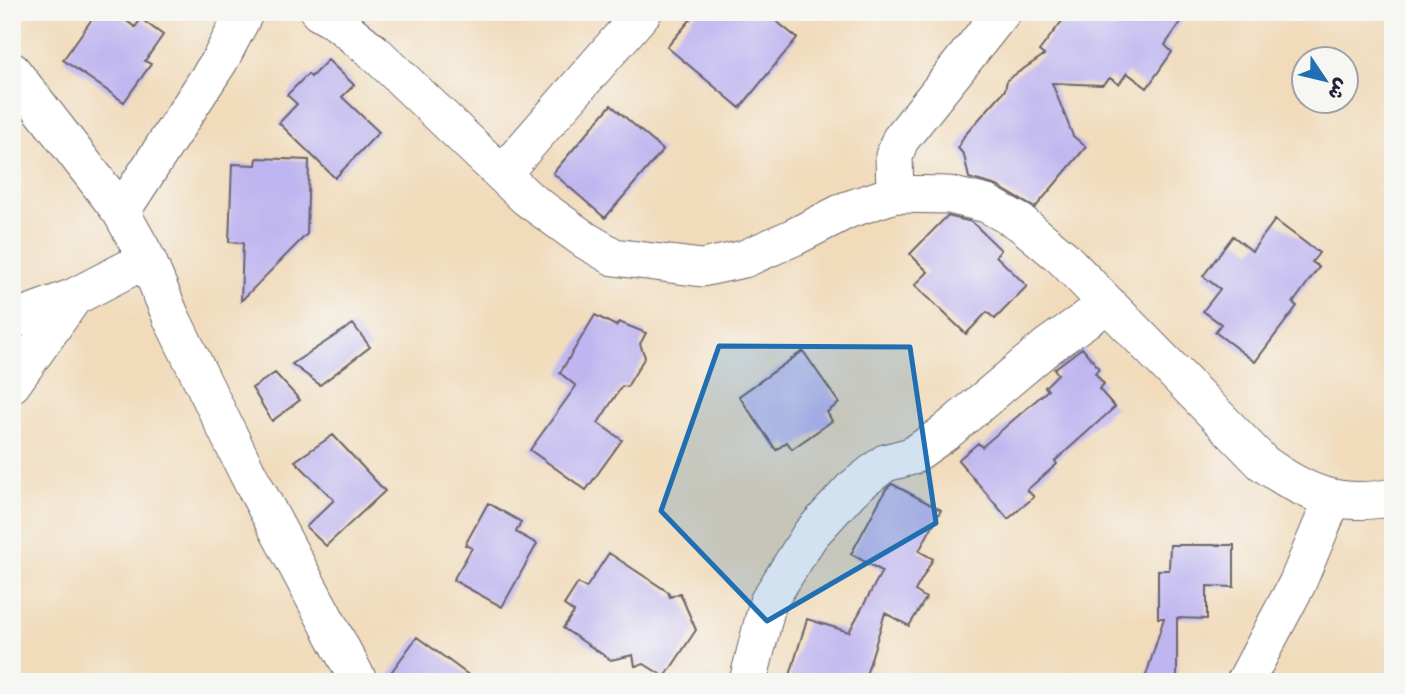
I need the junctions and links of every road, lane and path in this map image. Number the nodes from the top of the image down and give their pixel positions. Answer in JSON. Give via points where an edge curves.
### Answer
{"nodes":[{"id":1,"x":245,"y":12,"type":"edge"},
{"id":2,"x":319,"y":12,"type":"edge"},
{"id":3,"x":643,"y":12,"type":"edge"},
{"id":4,"x":1002,"y":12,"type":"edge"},
{"id":5,"x":12,"y":71,"type":"edge"},
{"id":6,"x":502,"y":174,"type":"junction"},
{"id":7,"x":895,"y":194,"type":"junction"},
{"id":8,"x":121,"y":212,"type":"junction"},
{"id":9,"x":147,"y":259,"type":"junction"},
{"id":10,"x":74,"y":298,"type":"junction"},
{"id":11,"x":1108,"y":304,"type":"junction"},
{"id":12,"x":12,"y":320,"type":"edge"},
{"id":13,"x":12,"y":384,"type":"edge"},
{"id":14,"x":1333,"y":498,"type":"junction"},
{"id":15,"x":1393,"y":498,"type":"edge"},
{"id":16,"x":748,"y":681,"type":"edge"},
{"id":17,"x":359,"y":682,"type":"edge"},
{"id":18,"x":1245,"y":682,"type":"edge"}],
"edges":[{"from":1,"to":8,"type":"street","via":[[220,60]]},
{"from":2,"to":6,"type":"street","via":[[375,53]]},
{"from":3,"to":6,"type":"street"},
{"from":4,"to":7,"type":"street","via":[[900,140],[894,156]]},
{"from":5,"to":8,"type":"street"},
{"from":6,"to":7,"type":"street","via":[[527,198],[614,257],[702,268],[744,259],[847,210]]},
{"from":7,"to":11,"type":"street","via":[[949,195],[987,204],[1052,248]]},
{"from":8,"to":9,"type":"street"},
{"from":9,"to":10,"type":"street"},
{"from":9,"to":17,"type":"street","via":[[247,472]]},
{"from":10,"to":12,"type":"street"},
{"from":10,"to":13,"type":"street"},
{"from":11,"to":14,"type":"street","via":[[1263,463],[1287,480]]},
{"from":11,"to":16,"type":"street","via":[[1048,346],[946,432],[912,456],[885,463],[852,489],[810,535],[768,602]]},
{"from":14,"to":15,"type":"street","via":[[1346,502]]},
{"from":14,"to":18,"type":"street","via":[[1297,584]]}]}
